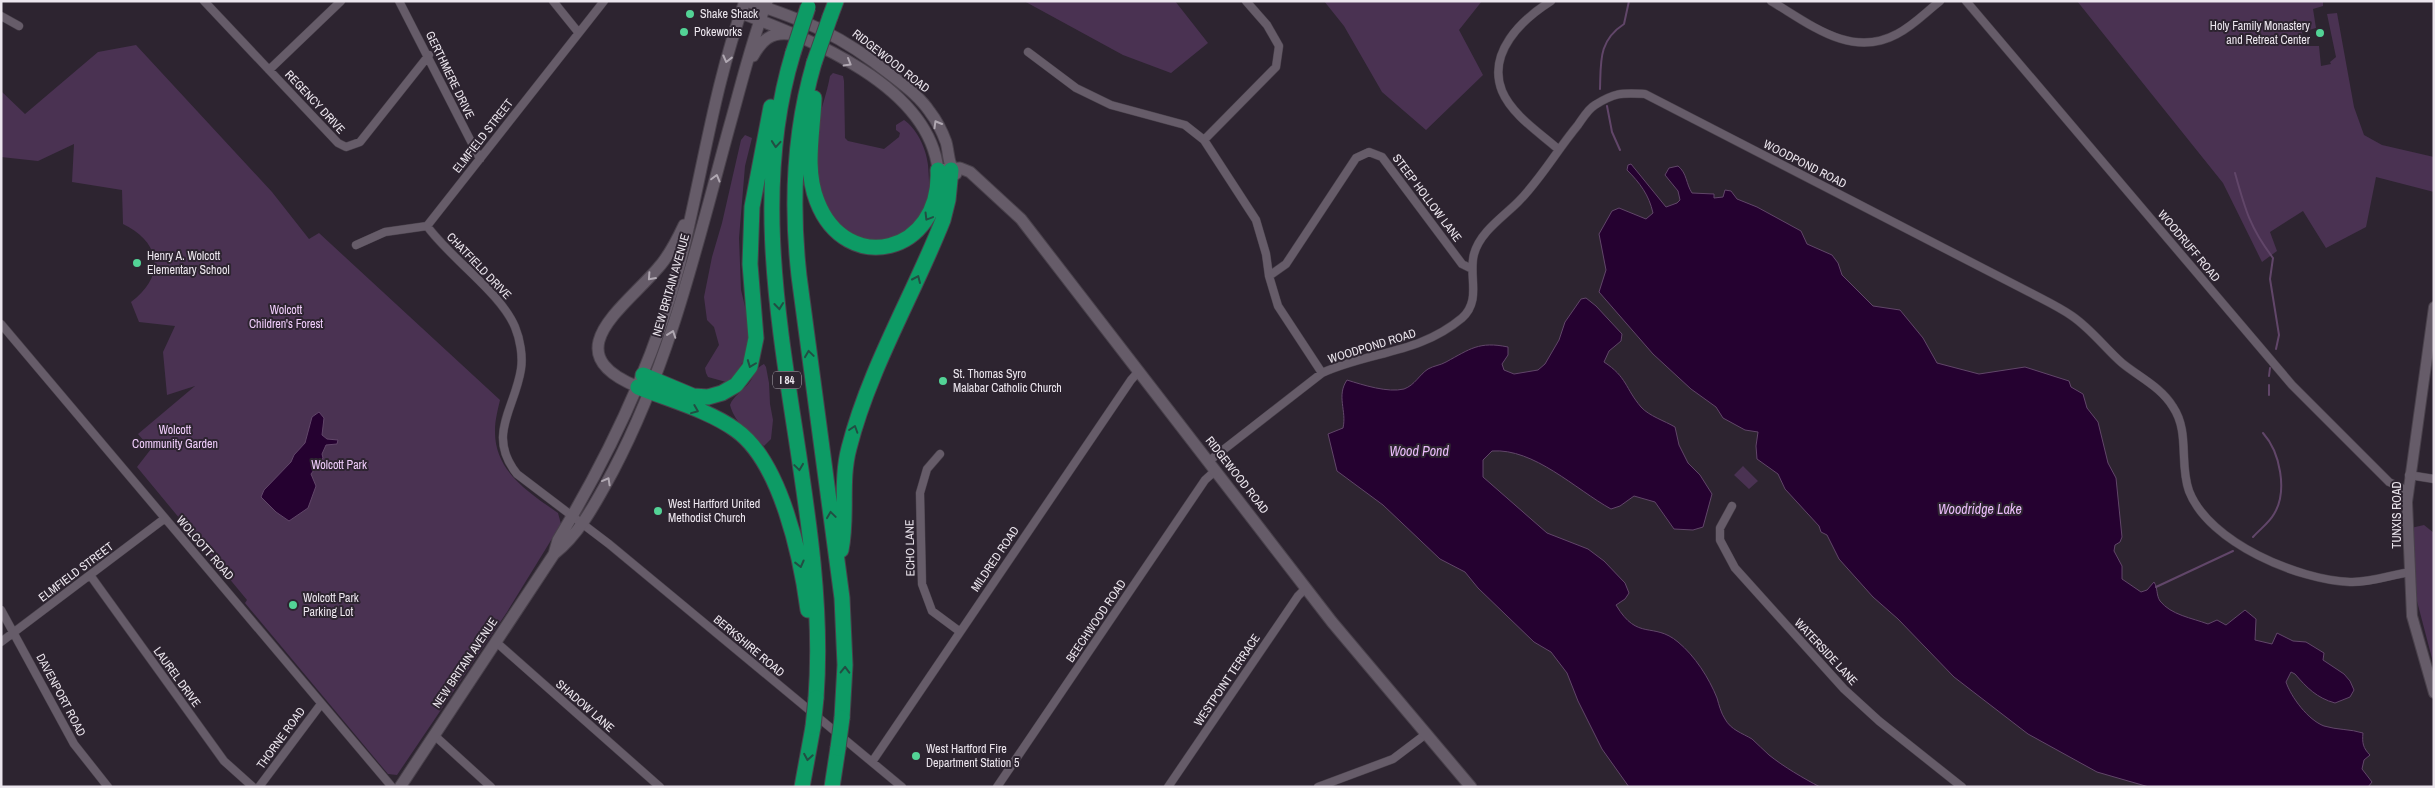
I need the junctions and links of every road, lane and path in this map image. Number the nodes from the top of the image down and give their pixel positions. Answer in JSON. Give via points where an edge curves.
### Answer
{"nodes":[{"id":1,"x":205,"y":1,"type":"edge"},
{"id":2,"x":341,"y":1,"type":"edge"},
{"id":3,"x":399,"y":1,"type":"edge"},
{"id":4,"x":553,"y":1,"type":"edge"},
{"id":5,"x":604,"y":1,"type":"edge"},
{"id":6,"x":745,"y":1,"type":"edge"},
{"id":7,"x":836,"y":1,"type":"edge"},
{"id":8,"x":1246,"y":1,"type":"edge"},
{"id":9,"x":1551,"y":1,"type":"edge"},
{"id":10,"x":1771,"y":1,"type":"edge"},
{"id":11,"x":1940,"y":1,"type":"edge"},
{"id":12,"x":1966,"y":1,"type":"edge"},
{"id":13,"x":766,"y":4,"type":"edge"},
{"id":14,"x":809,"y":4,"type":"edge"},
{"id":15,"x":741,"y":13,"type":"junction"},
{"id":16,"x":1,"y":16,"type":"edge"},
{"id":17,"x":760,"y":20,"type":"junction"},
{"id":18,"x":19,"y":26,"type":"dead end"},
{"id":19,"x":578,"y":32,"type":"junction"},
{"id":20,"x":795,"y":35,"type":"junction"},
{"id":21,"x":1028,"y":52,"type":"dead end"},
{"id":22,"x":428,"y":56,"type":"junction"},
{"id":23,"x":791,"y":57,"type":"junction"},
{"id":24,"x":813,"y":66,"type":"junction"},
{"id":25,"x":269,"y":70,"type":"junction"},
{"id":26,"x":745,"y":71,"type":"junction"},
{"id":27,"x":1204,"y":140,"type":"junction"},
{"id":28,"x":1558,"y":149,"type":"junction"},
{"id":29,"x":480,"y":159,"type":"junction"},
{"id":30,"x":945,"y":170,"type":"junction"},
{"id":31,"x":694,"y":206,"type":"junction"},
{"id":32,"x":427,"y":226,"type":"junction"},
{"id":33,"x":356,"y":245,"type":"dead end"},
{"id":34,"x":1472,"y":269,"type":"junction"},
{"id":35,"x":1269,"y":276,"type":"junction"},
{"id":36,"x":2434,"y":306,"type":"edge"},
{"id":37,"x":1,"y":324,"type":"edge"},
{"id":38,"x":1139,"y":371,"type":"junction"},
{"id":39,"x":1322,"y":373,"type":"junction"},
{"id":40,"x":646,"y":383,"type":"junction"},
{"id":41,"x":940,"y":454,"type":"dead end"},
{"id":42,"x":1212,"y":465,"type":"junction"},
{"id":43,"x":2409,"y":475,"type":"junction"},
{"id":44,"x":2434,"y":479,"type":"edge"},
{"id":45,"x":2408,"y":491,"type":"junction"},
{"id":46,"x":1732,"y":506,"type":"dead end"},
{"id":47,"x":164,"y":518,"type":"junction"},
{"id":48,"x":578,"y":519,"type":"junction"},
{"id":49,"x":838,"y":564,"type":"junction"},
{"id":50,"x":2410,"y":572,"type":"junction"},
{"id":51,"x":90,"y":575,"type":"junction"},
{"id":52,"x":1306,"y":588,"type":"junction"},
{"id":53,"x":1,"y":610,"type":"edge"},
{"id":54,"x":959,"y":631,"type":"junction"},
{"id":55,"x":14,"y":633,"type":"junction"},
{"id":56,"x":1,"y":642,"type":"edge"},
{"id":57,"x":496,"y":642,"type":"junction"},
{"id":58,"x":816,"y":690,"type":"junction"},
{"id":59,"x":2434,"y":693,"type":"edge"},
{"id":60,"x":321,"y":704,"type":"junction"},
{"id":61,"x":1426,"y":734,"type":"junction"},
{"id":62,"x":434,"y":735,"type":"junction"},
{"id":63,"x":872,"y":762,"type":"junction"},
{"id":64,"x":1324,"y":785,"type":"edge"},
{"id":65,"x":108,"y":787,"type":"edge"},
{"id":66,"x":252,"y":787,"type":"edge"},
{"id":67,"x":259,"y":787,"type":"edge"},
{"id":68,"x":392,"y":787,"type":"edge"},
{"id":69,"x":400,"y":787,"type":"edge"},
{"id":70,"x":491,"y":787,"type":"edge"},
{"id":71,"x":660,"y":787,"type":"edge"},
{"id":72,"x":802,"y":787,"type":"edge"},
{"id":73,"x":832,"y":787,"type":"edge"},
{"id":74,"x":902,"y":787,"type":"edge"},
{"id":75,"x":997,"y":787,"type":"edge"},
{"id":76,"x":1168,"y":787,"type":"edge"},
{"id":77,"x":1471,"y":787,"type":"edge"},
{"id":78,"x":1962,"y":787,"type":"edge"}],
"edges":[{"from":1,"to":25,"type":"street","name":"REGENCY DRIVE"},
{"from":2,"to":25,"type":"street"},
{"from":3,"to":22,"type":"street","name":"GERTHMERE DRIVE"},
{"from":4,"to":19,"type":"street"},
{"from":5,"to":19,"type":"street","name":"ELMFIELD STREET"},
{"from":6,"to":13,"type":"main road","name":"RIDGEWOOD ROAD"},
{"from":6,"to":15,"type":"main road","name":"NEW BRITAIN AVENUE"},
{"from":7,"to":24,"type":"highway","number":"I 84","bridge":true},
{"from":8,"to":27,"type":"street","via":[[1267,25],[1279,46],[1276,67]]},
{"from":9,"to":28,"type":"street","via":[[1537,10],[1507,42],[1500,58],[1499,75],[1502,92],[1512,106]]},
{"from":10,"to":11,"type":"street","via":[[1830,36],[1846,42],[1863,43],[1881,42],[1899,33]]},
{"from":12,"to":45,"type":"street","name":"WOODRUFF ROAD","via":[[2292,385],[2389,482]]},
{"from":13,"to":17,"type":"main road","name":"NEW BRITAIN AVENUE"},
{"from":30,"to":13,"type":"main road","name":"RIDGEWOOD ROAD","one_way":true,"via":[[947,145],[940,128],[916,96],[848,42]]},
{"from":14,"to":23,"type":"highway","number":"I 84","bridge":true},
{"from":15,"to":17,"type":"main road","name":"RIDGEWOOD ROAD"},
{"from":15,"to":31,"type":"main road","name":"NEW BRITAIN AVENUE","one_way":true,"via":[[724,70]]},
{"from":16,"to":18,"type":"street"},
{"from":17,"to":20,"type":"main road","name":"RIDGEWOOD ROAD"},
{"from":17,"to":26,"type":"main road","name":"NEW BRITAIN AVENUE"},
{"from":19,"to":29,"type":"street","name":"ELMFIELD STREET"},
{"from":20,"to":26,"type":"main road","via":[[782,33],[766,38]]},
{"from":20,"to":30,"type":"main road","name":"RIDGEWOOD ROAD","one_way":true,"via":[[858,68],[904,103],[926,132]]},
{"from":21,"to":27,"type":"street","via":[[1076,88],[1111,105],[1185,125]]},
{"from":22,"to":25,"type":"street","name":"REGENCY DRIVE","via":[[360,142],[346,148],[338,144]]},
{"from":22,"to":29,"type":"street","name":"GERTHMERE DRIVE"},
{"from":23,"to":40,"type":"highway","one_way":true,"via":[[774,94],[754,188],[750,247],[756,338],[750,367],[736,385],[711,397]]},
{"from":23,"to":58,"type":"highway","number":"I 84","one_way":true,"via":[[776,143],[772,233],[786,369],[816,586]]},
{"from":30,"to":24,"type":"highway","one_way":true,"via":[[933,209],[912,236],[896,244],[874,247],[856,243],[838,232],[821,211],[812,178]]},
{"from":49,"to":24,"type":"highway","number":"I 84","one_way":true,"via":[[795,235],[797,150]]},
{"from":40,"to":26,"type":"main road","name":"NEW BRITAIN AVENUE","one_way":true,"via":[[681,307]]},
{"from":27,"to":35,"type":"street","via":[[1256,220]]},
{"from":28,"to":34,"type":"street","name":"WOODPOND ROAD","via":[[1537,180],[1481,239]]},
{"from":28,"to":50,"type":"street","name":"WOODPOND ROAD","via":[[1593,106],[1616,93],[1645,94],[2073,317],[2122,363],[2157,388],[2173,406],[2182,425],[2190,492],[2208,518],[2259,557],[2335,581],[2366,581]]},
{"from":29,"to":32,"type":"street","name":"ELMFIELD STREET"},
{"from":30,"to":38,"type":"main road","name":"RIDGEWOOD ROAD","via":[[962,168],[972,173],[1006,204]]},
{"from":49,"to":30,"type":"highway","one_way":true,"via":[[844,530],[844,477],[852,437],[879,366],[943,220],[948,200]]},
{"from":31,"to":40,"type":"main road","name":"NEW BRITAIN AVENUE"},
{"from":31,"to":40,"type":"main road","one_way":true,"via":[[663,263],[599,339],[599,355],[605,368],[616,377]]},
{"from":32,"to":33,"type":"street","via":[[384,232]]},
{"from":32,"to":48,"type":"street","name":"CHATFIELD DRIVE","via":[[505,309],[515,328],[521,351],[521,369],[504,426],[503,443],[507,459],[525,481]]},
{"from":34,"to":35,"type":"street","name":"STEEP HOLLOW LANE","via":[[1462,264],[1382,157],[1369,152],[1356,158],[1286,264]]},
{"from":34,"to":39,"type":"street","name":"WOODPOND ROAD","via":[[1475,296],[1464,316],[1432,339]]},
{"from":35,"to":39,"type":"street","via":[[1278,306]]},
{"from":36,"to":43,"type":"street","name":"TUNXIS ROAD"},
{"from":37,"to":47,"type":"street","name":"WOLCOTT ROAD"},
{"from":38,"to":42,"type":"main road","name":"RIDGEWOOD ROAD"},
{"from":38,"to":54,"type":"street","name":"MILDRED ROAD"},
{"from":39,"to":42,"type":"street","name":"WOODPOND ROAD"},
{"from":40,"to":48,"type":"main road","name":"NEW BRITAIN AVENUE","via":[[616,464]]},
{"from":40,"to":58,"type":"highway","one_way":true,"via":[[733,428],[753,445],[767,466],[782,502],[803,577]]},
{"from":41,"to":54,"type":"street","name":"ECHO LANE","via":[[926,469],[920,493],[922,584],[932,611]]},
{"from":42,"to":52,"type":"main road","name":"RIDGEWOOD ROAD"},
{"from":42,"to":75,"type":"street","name":"BEECHWOOD ROAD","via":[[1205,480]]},
{"from":43,"to":44,"type":"street"},
{"from":43,"to":45,"type":"street","name":"TUNXIS ROAD"},
{"from":45,"to":50,"type":"street","name":"TUNXIS ROAD"},
{"from":46,"to":78,"type":"street","name":"WATERSIDE LANE","via":[[1720,528],[1720,540],[1735,568],[1844,689]]},
{"from":47,"to":51,"type":"street","name":"ELMFIELD STREET"},
{"from":47,"to":60,"type":"street","name":"WOLCOTT ROAD"},
{"from":48,"to":57,"type":"main road","name":"NEW BRITAIN AVENUE","via":[[566,545],[554,554]]},
{"from":48,"to":63,"type":"street","name":"BERKSHIRE ROAD"},
{"from":73,"to":49,"type":"highway","number":"I 84","one_way":true,"bridge":true,"via":[[842,718],[845,642]]},
{"from":50,"to":59,"type":"street","name":"TUNXIS ROAD","via":[[2412,616]]},
{"from":51,"to":55,"type":"street","name":"ELMFIELD STREET"},
{"from":51,"to":66,"type":"street","name":"LAUREL DRIVE","via":[[224,761]]},
{"from":52,"to":61,"type":"main road","name":"RIDGEWOOD ROAD"},
{"from":52,"to":76,"type":"street","name":"WESTPOINT TERRACE"},
{"from":53,"to":55,"type":"street","name":"DAVENPORT ROAD"},
{"from":54,"to":63,"type":"street","name":"MILDRED ROAD"},
{"from":55,"to":56,"type":"street","name":"ELMFIELD STREET"},
{"from":55,"to":65,"type":"street","name":"DAVENPORT ROAD","via":[[74,744]]},
{"from":57,"to":62,"type":"main road","name":"NEW BRITAIN AVENUE"},
{"from":57,"to":71,"type":"street","name":"SHADOW LANE"},
{"from":58,"to":72,"type":"highway","number":"I 84","one_way":true,"bridge":true},
{"from":60,"to":67,"type":"street","name":"THORNE ROAD"},
{"from":60,"to":68,"type":"street","name":"WOLCOTT ROAD"},
{"from":61,"to":64,"type":"street","via":[[1393,758]]},
{"from":61,"to":77,"type":"main road","name":"RIDGEWOOD ROAD"},
{"from":62,"to":69,"type":"main road","name":"NEW BRITAIN AVENUE"},
{"from":62,"to":70,"type":"street"},
{"from":63,"to":74,"type":"street","name":"BERKSHIRE ROAD"}]}
